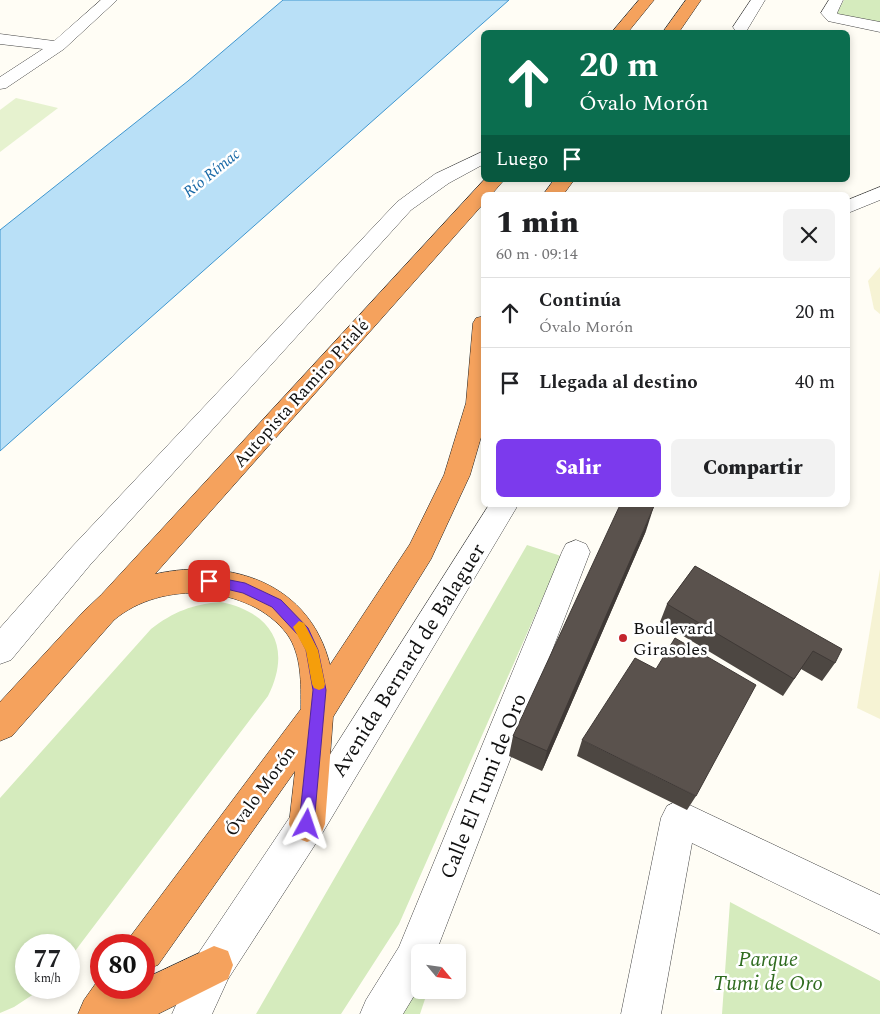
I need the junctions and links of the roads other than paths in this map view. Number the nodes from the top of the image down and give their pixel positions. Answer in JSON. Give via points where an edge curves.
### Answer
{"nodes":[{"id":1,"x":110,"y":0,"type":"edge"},
{"id":2,"x":648,"y":0,"type":"edge"},
{"id":3,"x":694,"y":0,"type":"edge"},
{"id":4,"x":758,"y":0,"type":"edge"},
{"id":5,"x":836,"y":0,"type":"edge"},
{"id":6,"x":741,"y":27,"type":"dead end"},
{"id":7,"x":880,"y":27,"type":"edge"},
{"id":8,"x":622,"y":30,"type":"edge"},
{"id":9,"x":672,"y":30,"type":"edge"},
{"id":10,"x":0,"y":39,"type":"edge"},
{"id":11,"x":58,"y":46,"type":"junction"},
{"id":12,"x":0,"y":84,"type":"edge"},
{"id":13,"x":481,"y":158,"type":"edge"},
{"id":14,"x":492,"y":182,"type":"edge"},
{"id":15,"x":483,"y":192,"type":"edge"},
{"id":16,"x":880,"y":193,"type":"edge"},
{"id":17,"x":481,"y":194,"type":"edge"},
{"id":18,"x":850,"y":207,"type":"edge"},
{"id":19,"x":481,"y":363,"type":"edge"},
{"id":20,"x":503,"y":507,"type":"edge"},
{"id":21,"x":576,"y":552,"type":"dead end"},
{"id":22,"x":108,"y":606,"type":"junction"},
{"id":23,"x":0,"y":650,"type":"edge"},
{"id":24,"x":317,"y":712,"type":"junction"},
{"id":25,"x":0,"y":725,"type":"edge"},
{"id":26,"x":307,"y":824,"type":"junction"},
{"id":27,"x":880,"y":915,"type":"edge"},
{"id":28,"x":155,"y":936,"type":"edge"},
{"id":29,"x":214,"y":965,"type":"junction"},
{"id":30,"x":109,"y":999,"type":"edge"},
{"id":31,"x":98,"y":1014,"type":"edge"},
{"id":32,"x":116,"y":1014,"type":"edge"},
{"id":33,"x":192,"y":1014,"type":"edge"},
{"id":34,"x":380,"y":1014,"type":"edge"},
{"id":35,"x":641,"y":1014,"type":"edge"}],
"edges":[{"from":1,"to":11,"type":"street"},
{"from":2,"to":8,"type":"highway"},
{"from":3,"to":9,"type":"highway"},
{"from":4,"to":6,"type":"street"},
{"from":5,"to":7,"type":"street","via":[[829,13],[837,20]]},
{"from":10,"to":11,"type":"street"},
{"from":11,"to":12,"type":"street"},
{"from":13,"to":23,"type":"street","via":[[427,187],[404,206],[80,557]]},
{"from":14,"to":15,"type":"highway","name":"Autopista Ramiro Prialé"},
{"from":16,"to":18,"type":"street"},
{"from":17,"to":22,"type":"highway","name":"Autopista Ramiro Prialé"},
{"from":19,"to":24,"type":"highway","via":[[478,403],[457,475],[421,551]]},
{"from":20,"to":26,"type":"street","name":"Avenida Bernard de Balaguer"},
{"from":21,"to":34,"type":"street","name":"Calle El Tumi de Oro","via":[[413,961]]},
{"from":22,"to":24,"type":"highway","name":"Óvalo Morón","via":[[158,585],[184,581],[234,584],[256,592],[276,604],[303,632],[317,669],[320,690]]},
{"from":22,"to":25,"type":"highway","name":"Óvalo Morón"},
{"from":24,"to":26,"type":"highway"},
{"from":24,"to":28,"type":"highway","name":"Óvalo Morón"},
{"from":26,"to":29,"type":"street","name":"Avenida Bernard de Balaguer"},
{"from":27,"to":35,"type":"street","via":[[679,818]]},
{"from":29,"to":32,"type":"highway"},
{"from":29,"to":33,"type":"street","name":"Avenida Bernard de Balaguer"},
{"from":30,"to":31,"type":"highway"}]}
